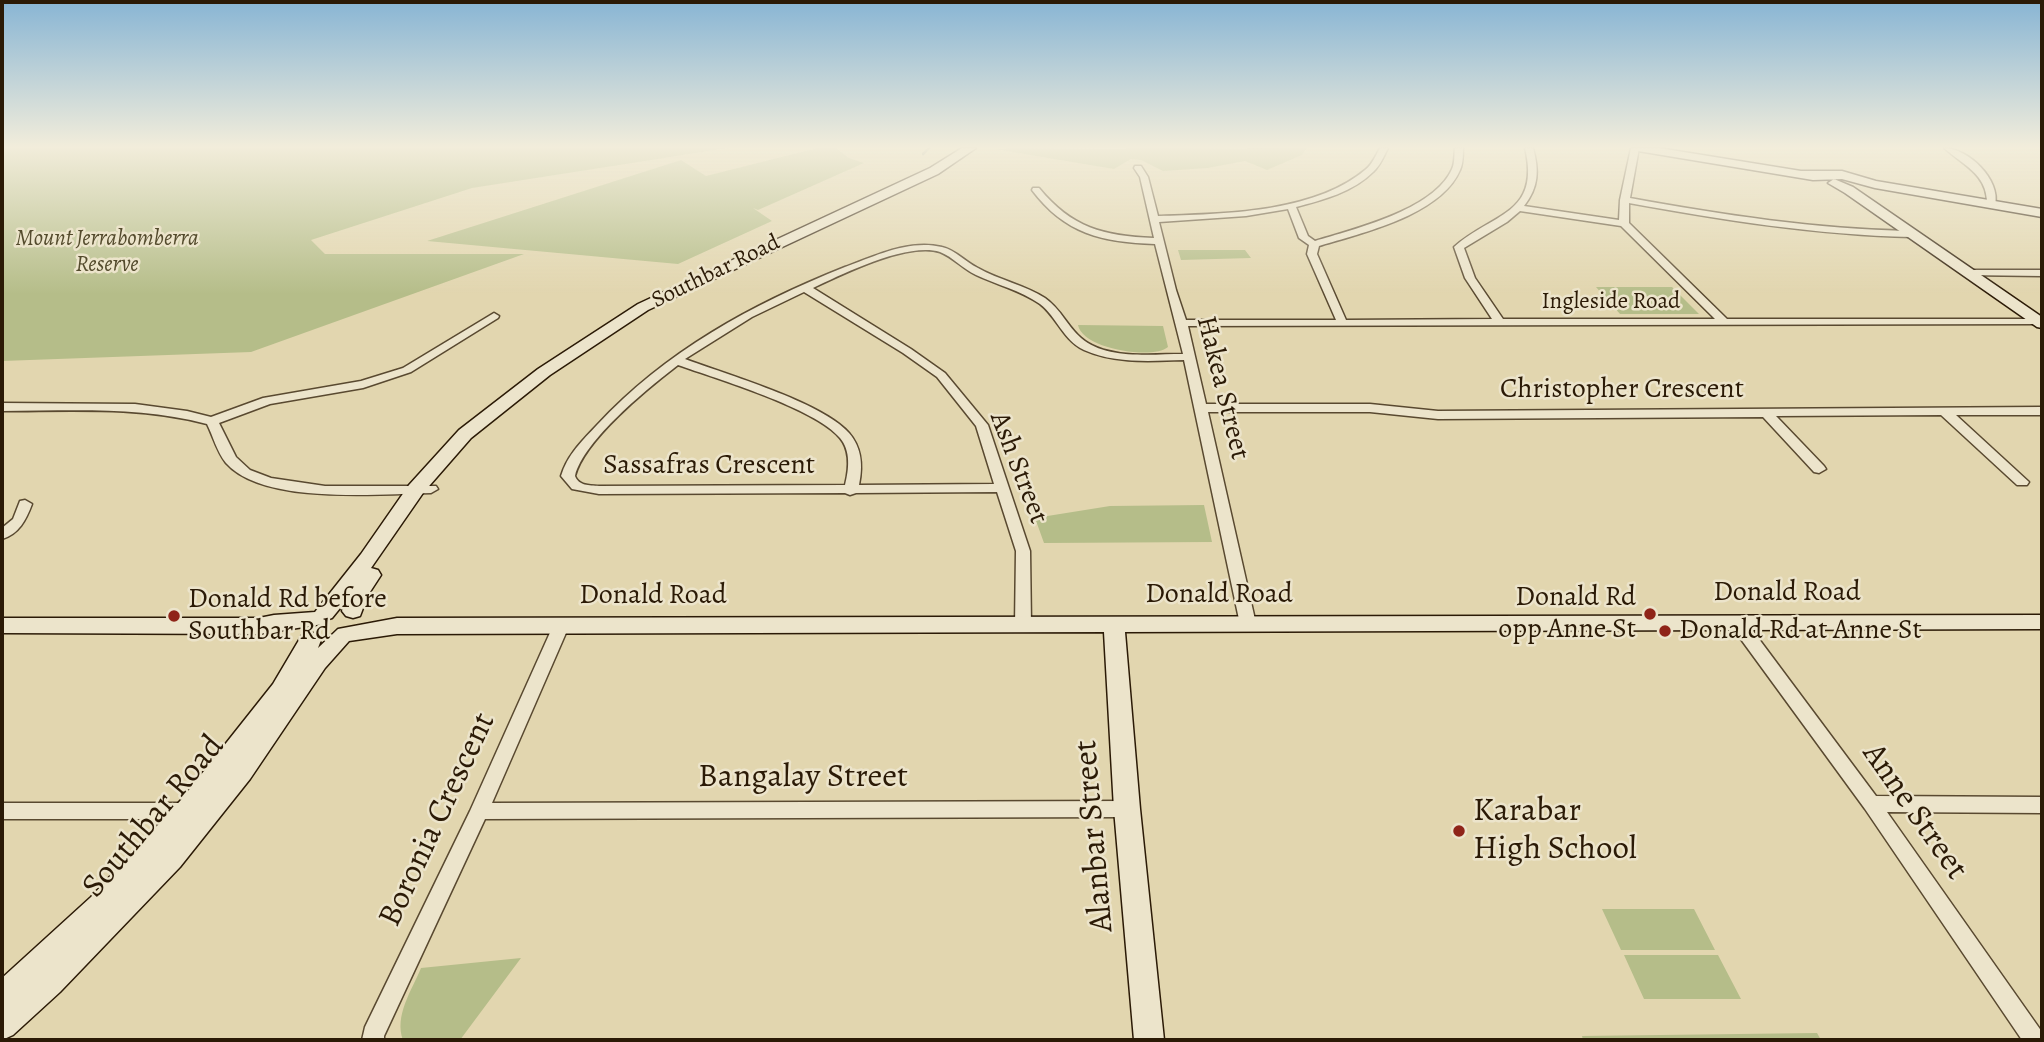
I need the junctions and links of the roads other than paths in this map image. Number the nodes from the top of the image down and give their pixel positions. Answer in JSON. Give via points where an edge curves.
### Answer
{"nodes":[{"id":1,"x":880,"y":197,"type":"edge"},
{"id":2,"x":1041,"y":197,"type":"edge"},
{"id":3,"x":1149,"y":197,"type":"edge"},
{"id":4,"x":1319,"y":197,"type":"edge"},
{"id":5,"x":1430,"y":197,"type":"edge"},
{"id":6,"x":1527,"y":197,"type":"edge"},
{"id":7,"x":1626,"y":197,"type":"edge"},
{"id":8,"x":1866,"y":197,"type":"edge"},
{"id":9,"x":1953,"y":197,"type":"edge"},
{"id":10,"x":1993,"y":197,"type":"edge"},
{"id":11,"x":1625,"y":200,"type":"junction"},
{"id":12,"x":1992,"y":203,"type":"junction"},
{"id":13,"x":1292,"y":207,"type":"junction"},
{"id":14,"x":1518,"y":208,"type":"junction"},
{"id":15,"x":2042,"y":213,"type":"edge"},
{"id":16,"x":1154,"y":219,"type":"junction"},
{"id":17,"x":1624,"y":224,"type":"junction"},
{"id":18,"x":1911,"y":234,"type":"junction"},
{"id":19,"x":1160,"y":242,"type":"junction"},
{"id":20,"x":1314,"y":243,"type":"junction"},
{"id":21,"x":1968,"y":273,"type":"junction"},
{"id":22,"x":2042,"y":273,"type":"edge"},
{"id":23,"x":804,"y":287,"type":"junction"},
{"id":24,"x":494,"y":316,"type":"dead end"},
{"id":25,"x":1182,"y":323,"type":"junction"},
{"id":26,"x":1500,"y":323,"type":"junction"},
{"id":27,"x":1724,"y":323,"type":"junction"},
{"id":28,"x":2041,"y":323,"type":"edge"},
{"id":29,"x":1343,"y":324,"type":"junction"},
{"id":30,"x":1189,"y":358,"type":"junction"},
{"id":31,"x":676,"y":360,"type":"junction"},
{"id":32,"x":2,"y":407,"type":"edge"},
{"id":33,"x":1202,"y":408,"type":"junction"},
{"id":34,"x":2042,"y":411,"type":"edge"},
{"id":35,"x":1946,"y":413,"type":"junction"},
{"id":36,"x":1767,"y":414,"type":"junction"},
{"id":37,"x":212,"y":421,"type":"junction"},
{"id":38,"x":1819,"y":469,"type":"dead end"},
{"id":39,"x":2022,"y":482,"type":"dead end"},
{"id":40,"x":1003,"y":488,"type":"junction"},
{"id":41,"x":424,"y":489,"type":"junction"},
{"id":42,"x":850,"y":491,"type":"junction"},
{"id":43,"x":25,"y":504,"type":"dead end"},
{"id":44,"x":2,"y":535,"type":"edge"},
{"id":45,"x":355,"y":613,"type":"junction"},
{"id":46,"x":2042,"y":622,"type":"edge"},
{"id":47,"x":1738,"y":623,"type":"junction"},
{"id":48,"x":1248,"y":624,"type":"junction"},
{"id":49,"x":1023,"y":625,"type":"junction"},
{"id":50,"x":1114,"y":625,"type":"junction"},
{"id":51,"x":2,"y":626,"type":"edge"},
{"id":52,"x":397,"y":626,"type":"junction"},
{"id":53,"x":562,"y":626,"type":"junction"},
{"id":54,"x":314,"y":627,"type":"junction"},
{"id":55,"x":343,"y":636,"type":"junction"},
{"id":56,"x":1871,"y":804,"type":"junction"},
{"id":57,"x":2042,"y":805,"type":"edge"},
{"id":58,"x":1127,"y":809,"type":"junction"},
{"id":59,"x":2,"y":810,"type":"edge"},
{"id":60,"x":200,"y":811,"type":"junction"},
{"id":61,"x":479,"y":811,"type":"junction"},
{"id":62,"x":2,"y":997,"type":"edge"},
{"id":63,"x":2,"y":1025,"type":"edge"},
{"id":64,"x":373,"y":1040,"type":"edge"},
{"id":65,"x":1149,"y":1040,"type":"edge"},
{"id":66,"x":2035,"y":1040,"type":"edge"}],
"edges":[{"from":1,"to":41,"type":"street","name":"Southbar Road","via":[[643,307],[544,372],[466,434]]},
{"from":2,"to":19,"type":"street","via":[[1071,225],[1126,240]]},
{"from":3,"to":16,"type":"street","name":"Hakea Street"},
{"from":4,"to":13,"type":"street"},
{"from":5,"to":20,"type":"street","via":[[1388,221]]},
{"from":6,"to":14,"type":"street"},
{"from":7,"to":11,"type":"street"},
{"from":8,"to":18,"type":"street"},
{"from":9,"to":12,"type":"street"},
{"from":10,"to":12,"type":"street"},
{"from":11,"to":17,"type":"street"},
{"from":11,"to":18,"type":"street","via":[[1807,230]]},
{"from":12,"to":15,"type":"street"},
{"from":13,"to":16,"type":"street","via":[[1231,216]]},
{"from":13,"to":20,"type":"street","via":[[1304,238]]},
{"from":14,"to":17,"type":"street"},
{"from":14,"to":26,"type":"street","via":[[1459,247],[1470,278]]},
{"from":16,"to":19,"type":"street","name":"Hakea Street"},
{"from":17,"to":27,"type":"street"},
{"from":18,"to":21,"type":"street"},
{"from":19,"to":25,"type":"street","name":"Hakea Street"},
{"from":20,"to":29,"type":"street","via":[[1312,254]]},
{"from":21,"to":22,"type":"street"},
{"from":21,"to":28,"type":"street"},
{"from":23,"to":30,"type":"street","name":"Sassafras Crescent","via":[[902,251],[942,249],[977,272],[1040,300],[1082,344],[1122,356]]},
{"from":23,"to":31,"type":"street","name":"Sassafras Crescent"},
{"from":23,"to":40,"type":"street","name":"Ash Street","via":[[941,375],[982,425]]},
{"from":24,"to":37,"type":"street","via":[[407,370],[363,384],[267,401]]},
{"from":25,"to":29,"type":"street","name":"Ingleside Road"},
{"from":25,"to":30,"type":"street","name":"Hakea Street"},
{"from":26,"to":27,"type":"street","name":"Ingleside Road"},
{"from":26,"to":29,"type":"street","name":"Ingleside Road"},
{"from":27,"to":28,"type":"street","name":"Ingleside Road"},
{"from":30,"to":33,"type":"street","name":"Hakea Street"},
{"from":31,"to":42,"type":"street","via":[[832,424],[855,455]]},
{"from":31,"to":42,"type":"street","name":"Sassafras Crescent","via":[[622,406],[574,459],[568,476],[572,485],[599,490]]},
{"from":32,"to":37,"type":"street","via":[[156,408]]},
{"from":33,"to":36,"type":"street","name":"Christopher Crescent","via":[[1370,408],[1438,415]]},
{"from":33,"to":48,"type":"street","name":"Hakea Street"},
{"from":34,"to":35,"type":"street","name":"Christopher Crescent"},
{"from":35,"to":36,"type":"street","name":"Christopher Crescent"},
{"from":35,"to":39,"type":"street"},
{"from":36,"to":38,"type":"street"},
{"from":37,"to":41,"type":"street","via":[[232,461],[249,475],[284,486],[333,491]]},
{"from":40,"to":42,"type":"street","name":"Sassafras Crescent"},
{"from":40,"to":49,"type":"street","name":"Ash Street","via":[[1023,551]]},
{"from":41,"to":45,"type":"street","name":"Southbar Road","via":[[362,589]]},
{"from":41,"to":54,"type":"street","name":"Southbar Road"},
{"from":43,"to":44,"type":"street","via":[[19,521]]},
{"from":45,"to":52,"type":"street","name":"Donald Road"},
{"from":45,"to":54,"type":"street","name":"Donald Road","via":[[341,609]]},
{"from":45,"to":55,"type":"street","name":"Southbar Road","via":[[356,624]]},
{"from":46,"to":47,"type":"street","name":"Donald Road"},
{"from":47,"to":48,"type":"street","name":"Donald Road"},
{"from":47,"to":56,"type":"street","name":"Anne Street"},
{"from":48,"to":50,"type":"street","name":"Donald Road"},
{"from":49,"to":50,"type":"street","name":"Donald Road"},
{"from":49,"to":53,"type":"street","name":"Donald Road"},
{"from":50,"to":58,"type":"street","name":"Alanbar Street"},
{"from":51,"to":54,"type":"street"},
{"from":52,"to":53,"type":"street","name":"Donald Road"},
{"from":52,"to":55,"type":"street","name":"Donald Road"},
{"from":53,"to":61,"type":"street","name":"Boronia Crescent"},
{"from":54,"to":55,"type":"street","name":"Donald Road","via":[[324,642]]},
{"from":54,"to":60,"type":"street","name":"Southbar Road","via":[[289,680]]},
{"from":55,"to":60,"type":"street","name":"Southbar Road","via":[[317,662]]},
{"from":56,"to":57,"type":"street"},
{"from":56,"to":66,"type":"street","name":"Anne Street"},
{"from":58,"to":61,"type":"street","name":"Bangalay Street"},
{"from":58,"to":65,"type":"street","name":"Alanbar Street"},
{"from":59,"to":60,"type":"street"},
{"from":60,"to":62,"type":"street","name":"Southbar Road"},
{"from":60,"to":63,"type":"street","name":"Southbar Road","via":[[121,912]]},
{"from":61,"to":64,"type":"street","name":"Boronia Crescent"}]}
